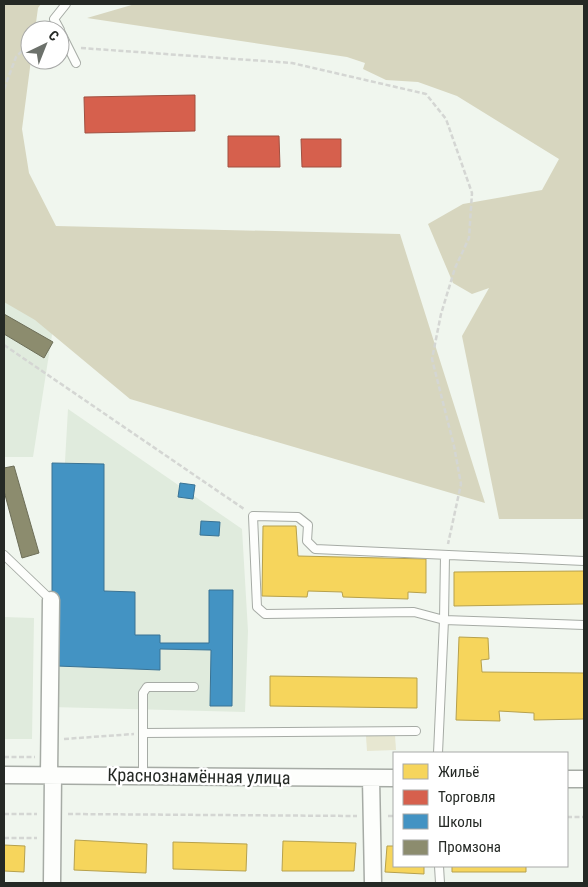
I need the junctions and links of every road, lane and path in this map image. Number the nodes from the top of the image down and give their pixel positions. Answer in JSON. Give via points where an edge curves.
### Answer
{"nodes":[{"id":1,"x":66,"y":4,"type":"edge"},
{"id":2,"x":55,"y":20,"type":"edge"},
{"id":3,"x":70,"y":47,"type":"edge"},
{"id":4,"x":70,"y":51,"type":"edge"},
{"id":5,"x":20,"y":54,"type":"edge"},
{"id":6,"x":76,"y":63,"type":"dead end"},
{"id":7,"x":4,"y":89,"type":"edge"},
{"id":8,"x":4,"y":345,"type":"edge"},
{"id":9,"x":253,"y":516,"type":"junction"},
{"id":10,"x":4,"y":555,"type":"edge"},
{"id":11,"x":445,"y":555,"type":"junction"},
{"id":12,"x":584,"y":561,"type":"edge"},
{"id":13,"x":51,"y":600,"type":"joint"},
{"id":14,"x":444,"y":620,"type":"junction"},
{"id":15,"x":584,"y":625,"type":"edge"},
{"id":16,"x":194,"y":687,"type":"dead end"},
{"id":17,"x":416,"y":731,"type":"dead end"},
{"id":18,"x":143,"y":733,"type":"junction"},
{"id":19,"x":50,"y":748,"type":"junction"},
{"id":20,"x":438,"y":752,"type":"edge"},
{"id":21,"x":4,"y":757,"type":"edge"},
{"id":22,"x":4,"y":775,"type":"edge"},
{"id":23,"x":51,"y":775,"type":"junction"},
{"id":24,"x":143,"y":775,"type":"junction"},
{"id":25,"x":371,"y":778,"type":"junction"},
{"id":26,"x":393,"y":778,"type":"edge"},
{"id":27,"x":568,"y":779,"type":"edge"},
{"id":28,"x":584,"y":779,"type":"edge"},
{"id":29,"x":4,"y":814,"type":"edge"},
{"id":30,"x":52,"y":814,"type":"junction"},
{"id":31,"x":372,"y":816,"type":"junction"},
{"id":32,"x":393,"y":816,"type":"edge"},
{"id":33,"x":568,"y":817,"type":"edge"},
{"id":34,"x":584,"y":818,"type":"edge"},
{"id":35,"x":4,"y":838,"type":"edge"},
{"id":36,"x":52,"y":838,"type":"junction"},
{"id":37,"x":439,"y":867,"type":"edge"},
{"id":38,"x":52,"y":883,"type":"edge"},
{"id":39,"x":373,"y":883,"type":"edge"},
{"id":40,"x":440,"y":883,"type":"edge"}],
"edges":[{"from":1,"to":2,"type":"lane"},
{"from":3,"to":11,"type":"path","via":[[292,63],[426,94],[435,103],[446,119],[472,193],[469,238],[455,268],[432,359],[461,484]]},
{"from":4,"to":6,"type":"lane"},
{"from":5,"to":7,"type":"path"},
{"from":8,"to":9,"type":"path"},
{"from":9,"to":11,"type":"lane","via":[[298,517],[308,525],[307,541],[315,549]]},
{"from":9,"to":14,"type":"lane","via":[[257,607],[265,614],[414,612]]},
{"from":10,"to":13,"type":"lane"},
{"from":11,"to":12,"type":"lane"},
{"from":11,"to":14,"type":"lane"},
{"from":13,"to":19,"type":"street"},
{"from":14,"to":15,"type":"lane"},
{"from":14,"to":20,"type":"lane"},
{"from":16,"to":18,"type":"lane","via":[[147,687],[143,693]]},
{"from":17,"to":18,"type":"lane"},
{"from":18,"to":19,"type":"path"},
{"from":18,"to":24,"type":"lane"},
{"from":19,"to":21,"type":"path"},
{"from":19,"to":23,"type":"street"},
{"from":22,"to":23,"type":"street","name":"Краснознамённая улица"},
{"from":23,"to":24,"type":"street","name":"Краснознамённая улица"},
{"from":23,"to":30,"type":"street"},
{"from":24,"to":25,"type":"street","name":"Краснознамённая улица"},
{"from":25,"to":26,"type":"street","name":"Краснознамённая улица"},
{"from":25,"to":31,"type":"street"},
{"from":27,"to":28,"type":"street"},
{"from":29,"to":30,"type":"path"},
{"from":30,"to":31,"type":"path"},
{"from":30,"to":36,"type":"street"},
{"from":31,"to":32,"type":"path"},
{"from":31,"to":39,"type":"street"},
{"from":33,"to":34,"type":"path"},
{"from":35,"to":36,"type":"path"},
{"from":36,"to":38,"type":"street"},
{"from":37,"to":40,"type":"lane"}]}
